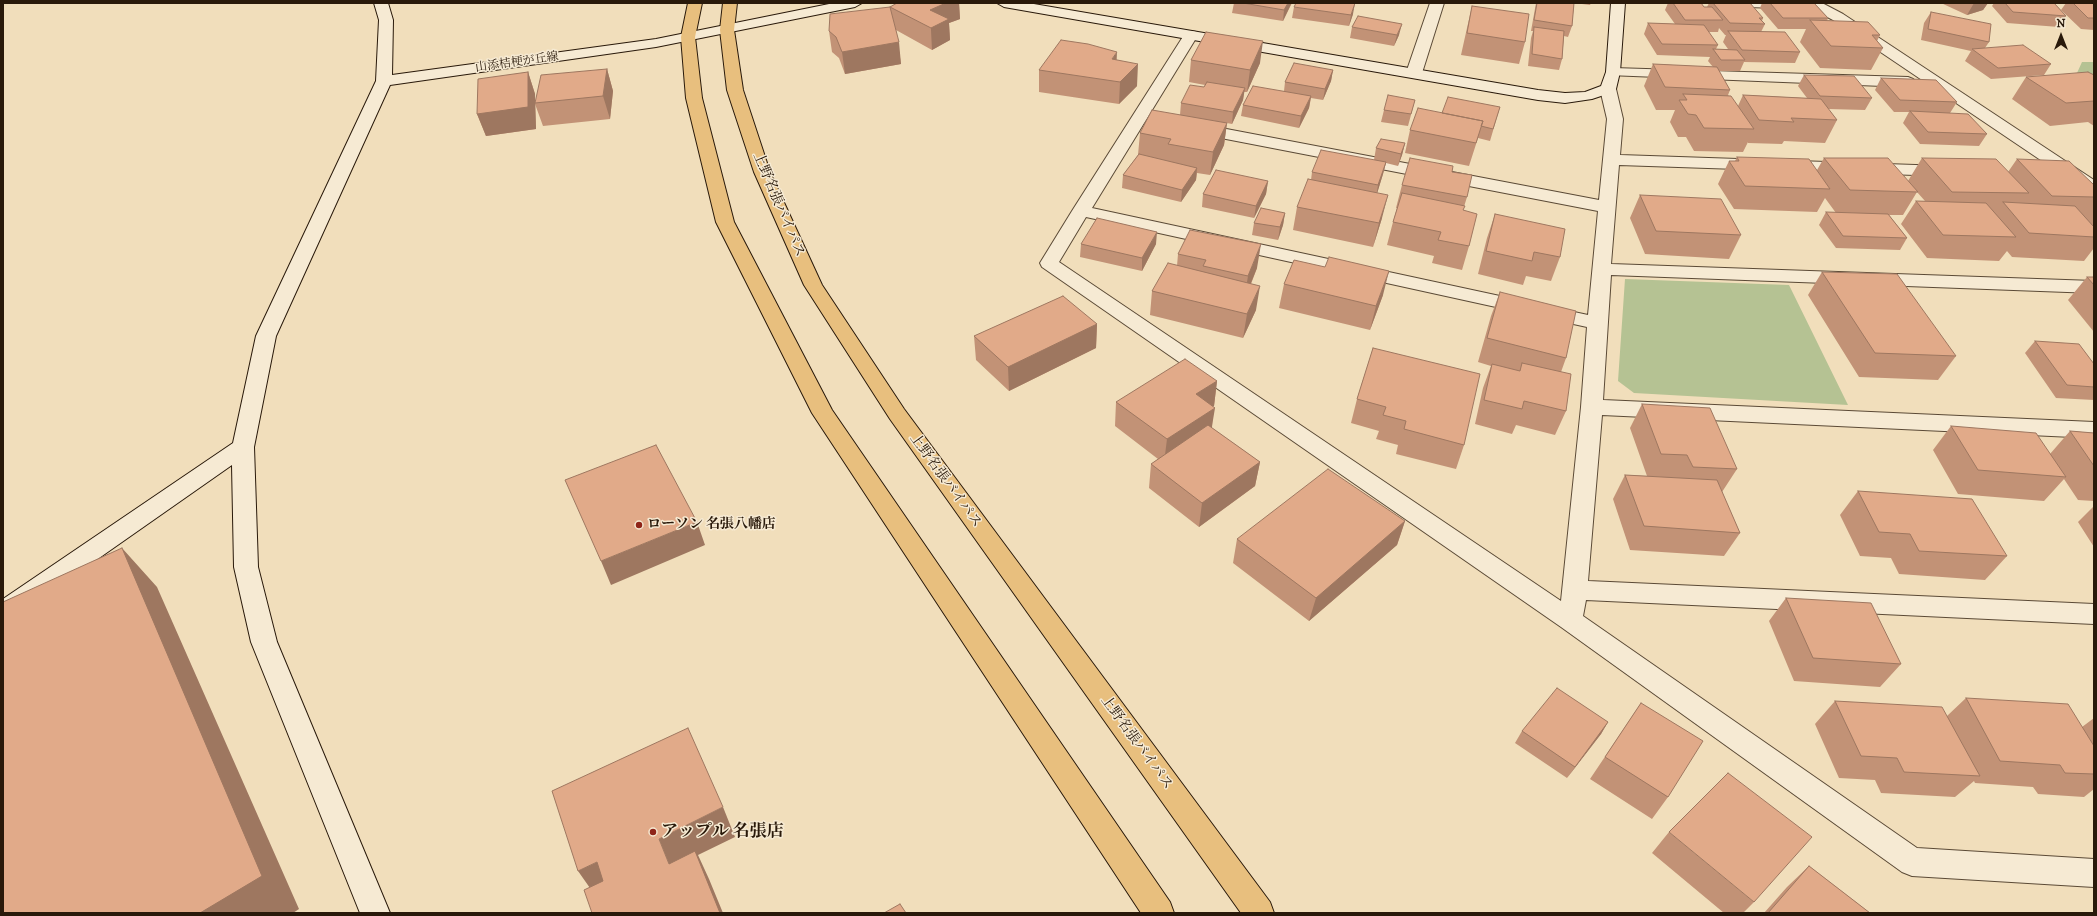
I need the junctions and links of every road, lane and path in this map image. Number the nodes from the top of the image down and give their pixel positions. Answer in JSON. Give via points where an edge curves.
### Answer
{"nodes":[{"id":1,"x":381,"y":3,"type":"edge"},
{"id":2,"x":695,"y":3,"type":"edge"},
{"id":3,"x":730,"y":3,"type":"edge"},
{"id":4,"x":855,"y":3,"type":"edge"},
{"id":5,"x":1004,"y":3,"type":"edge"},
{"id":6,"x":1437,"y":3,"type":"edge"},
{"id":7,"x":1618,"y":3,"type":"edge"},
{"id":8,"x":1747,"y":3,"type":"edge"},
{"id":9,"x":727,"y":30,"type":"junction"},
{"id":10,"x":1191,"y":35,"type":"junction"},
{"id":11,"x":688,"y":37,"type":"junction"},
{"id":12,"x":1614,"y":72,"type":"junction"},
{"id":13,"x":1414,"y":73,"type":"junction"},
{"id":14,"x":384,"y":81,"type":"junction"},
{"id":15,"x":1936,"y":82,"type":"junction"},
{"id":16,"x":1608,"y":89,"type":"junction"},
{"id":17,"x":1179,"y":125,"type":"edge"},
{"id":18,"x":1612,"y":160,"type":"junction"},
{"id":19,"x":1962,"y":171,"type":"edge"},
{"id":20,"x":2042,"y":174,"type":"edge"},
{"id":21,"x":2074,"y":175,"type":"junction"},
{"id":22,"x":2094,"y":188,"type":"edge"},
{"id":23,"x":1607,"y":207,"type":"junction"},
{"id":24,"x":1082,"y":211,"type":"junction"},
{"id":25,"x":1603,"y":269,"type":"junction"},
{"id":26,"x":2094,"y":287,"type":"edge"},
{"id":27,"x":1597,"y":323,"type":"junction"},
{"id":28,"x":1592,"y":407,"type":"junction"},
{"id":29,"x":2094,"y":430,"type":"edge"},
{"id":30,"x":243,"y":447,"type":"junction"},
{"id":31,"x":1575,"y":590,"type":"junction"},
{"id":32,"x":3,"y":612,"type":"edge"},
{"id":33,"x":2094,"y":614,"type":"edge"},
{"id":34,"x":1570,"y":620,"type":"junction"},
{"id":35,"x":2094,"y":873,"type":"edge"},
{"id":36,"x":375,"y":913,"type":"edge"},
{"id":37,"x":1159,"y":913,"type":"edge"},
{"id":38,"x":1259,"y":913,"type":"edge"}],
"edges":[{"from":1,"to":14,"type":"street","via":[[386,20]]},
{"from":2,"to":11,"type":"highway"},
{"from":3,"to":9,"type":"highway","name":"上野名張バイパス"},
{"from":4,"to":9,"type":"street","name":"山添桔梗が丘線"},
{"from":5,"to":10,"type":"street"},
{"from":6,"to":13,"type":"street"},
{"from":7,"to":12,"type":"street"},
{"from":8,"to":15,"type":"street","via":[[1815,5]]},
{"from":9,"to":11,"type":"street","name":"山添桔梗が丘線"},
{"from":9,"to":38,"type":"highway","name":"上野名張バイパス","via":[[735,90],[762,172],[813,285],[896,414]]},
{"from":10,"to":13,"type":"street"},
{"from":10,"to":24,"type":"street","via":[[1148,119]]},
{"from":11,"to":14,"type":"street","name":"山添桔梗が丘線"},
{"from":11,"to":37,"type":"highway","via":[[694,98],[725,222],[823,413]]},
{"from":12,"to":15,"type":"street"},
{"from":12,"to":16,"type":"street"},
{"from":13,"to":16,"type":"street","via":[[1565,98],[1587,96]]},
{"from":14,"to":30,"type":"street","via":[[266,336]]},
{"from":15,"to":21,"type":"street"},
{"from":16,"to":18,"type":"street","via":[[1615,119]]},
{"from":17,"to":23,"type":"street"},
{"from":18,"to":19,"type":"street"},
{"from":18,"to":23,"type":"street"},
{"from":20,"to":21,"type":"street"},
{"from":21,"to":22,"type":"street"},
{"from":23,"to":25,"type":"street"},
{"from":24,"to":27,"type":"street"},
{"from":24,"to":34,"type":"street","via":[[1049,263]]},
{"from":25,"to":26,"type":"street"},
{"from":25,"to":27,"type":"street"},
{"from":27,"to":28,"type":"street"},
{"from":28,"to":29,"type":"street"},
{"from":28,"to":31,"type":"street"},
{"from":30,"to":32,"type":"street"},
{"from":30,"to":36,"type":"street","via":[[246,567],[264,642]]},
{"from":31,"to":33,"type":"street"},
{"from":31,"to":34,"type":"street"},
{"from":34,"to":35,"type":"street","via":[[1912,862]]}]}
